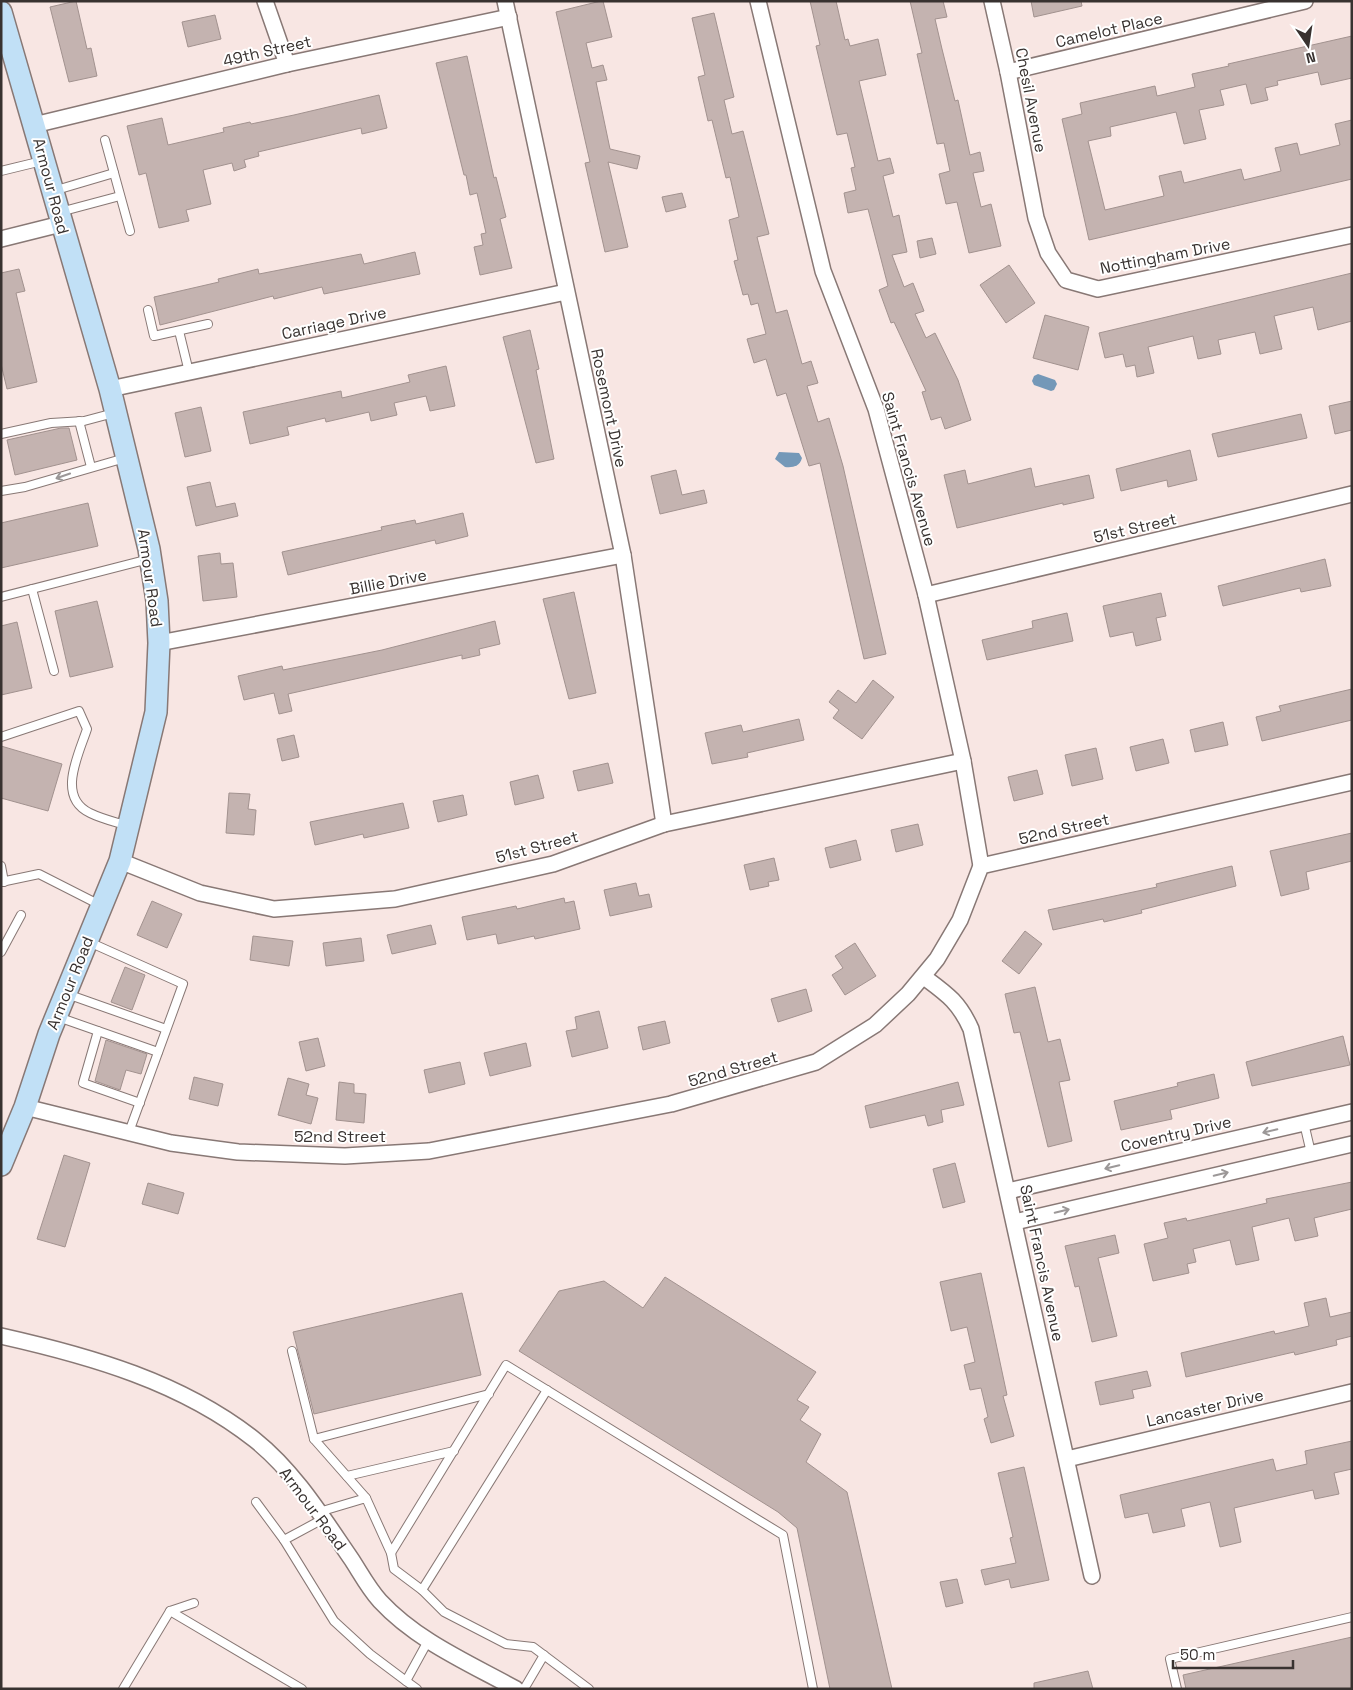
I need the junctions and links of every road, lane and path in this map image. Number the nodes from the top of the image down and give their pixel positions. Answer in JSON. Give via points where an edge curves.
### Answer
{"nodes":[{"id":1,"x":265,"y":1,"type":"edge"},
{"id":2,"x":505,"y":1,"type":"edge"},
{"id":3,"x":758,"y":1,"type":"edge"},
{"id":4,"x":992,"y":1,"type":"edge"},
{"id":5,"x":1305,"y":1,"type":"edge"},
{"id":6,"x":1,"y":12,"type":"edge"},
{"id":7,"x":509,"y":17,"type":"junction"},
{"id":8,"x":287,"y":64,"type":"junction"},
{"id":9,"x":1008,"y":72,"type":"junction"},
{"id":10,"x":34,"y":125,"type":"junction"},
{"id":11,"x":104,"y":140,"type":"dead end"},
{"id":12,"x":44,"y":161,"type":"junction"},
{"id":13,"x":1,"y":171,"type":"edge"},
{"id":14,"x":114,"y":173,"type":"junction"},
{"id":15,"x":52,"y":191,"type":"junction"},
{"id":16,"x":120,"y":196,"type":"junction"},
{"id":17,"x":1034,"y":205,"type":"joint"},
{"id":18,"x":59,"y":218,"type":"junction"},
{"id":19,"x":130,"y":232,"type":"dead end"},
{"id":20,"x":1352,"y":235,"type":"edge"},
{"id":21,"x":1,"y":238,"type":"edge"},
{"id":22,"x":566,"y":292,"type":"junction"},
{"id":23,"x":148,"y":310,"type":"dead end"},
{"id":24,"x":208,"y":324,"type":"dead end"},
{"id":25,"x":179,"y":331,"type":"junction"},
{"id":26,"x":189,"y":372,"type":"junction"},
{"id":27,"x":110,"y":389,"type":"junction"},
{"id":28,"x":116,"y":413,"type":"junction"},
{"id":29,"x":79,"y":421,"type":"junction"},
{"id":30,"x":1,"y":434,"type":"edge"},
{"id":31,"x":127,"y":458,"type":"junction"},
{"id":32,"x":91,"y":467,"type":"junction"},
{"id":33,"x":1,"y":491,"type":"edge"},
{"id":34,"x":1352,"y":494,"type":"edge"},
{"id":35,"x":623,"y":555,"type":"junction"},
{"id":36,"x":151,"y":558,"type":"junction"},
{"id":37,"x":32,"y":589,"type":"junction"},
{"id":38,"x":926,"y":596,"type":"junction"},
{"id":39,"x":1,"y":598,"type":"edge"},
{"id":40,"x":159,"y":643,"type":"junction"},
{"id":41,"x":54,"y":671,"type":"dead end"},
{"id":42,"x":1,"y":737,"type":"edge"},
{"id":43,"x":963,"y":761,"type":"junction"},
{"id":44,"x":1352,"y":782,"type":"edge"},
{"id":45,"x":664,"y":824,"type":"junction"},
{"id":46,"x":129,"y":827,"type":"junction"},
{"id":47,"x":120,"y":861,"type":"junction"},
{"id":48,"x":1,"y":866,"type":"edge"},
{"id":49,"x":981,"y":866,"type":"junction"},
{"id":50,"x":2,"y":882,"type":"edge"},
{"id":51,"x":101,"y":906,"type":"junction"},
{"id":52,"x":21,"y":915,"type":"dead end"},
{"id":53,"x":87,"y":941,"type":"junction"},
{"id":54,"x":1,"y":952,"type":"edge"},
{"id":55,"x":924,"y":977,"type":"junction"},
{"id":56,"x":66,"y":993,"type":"junction"},
{"id":57,"x":56,"y":1017,"type":"junction"},
{"id":58,"x":166,"y":1029,"type":"junction"},
{"id":59,"x":98,"y":1031,"type":"junction"},
{"id":60,"x":158,"y":1052,"type":"junction"},
{"id":61,"x":140,"y":1103,"type":"junction"},
{"id":62,"x":25,"y":1107,"type":"junction"},
{"id":63,"x":1352,"y":1112,"type":"edge"},
{"id":64,"x":1304,"y":1123,"type":"junction"},
{"id":65,"x":129,"y":1132,"type":"junction"},
{"id":66,"x":1352,"y":1144,"type":"edge"},
{"id":67,"x":1311,"y":1153,"type":"junction"},
{"id":68,"x":1,"y":1165,"type":"edge"},
{"id":69,"x":1008,"y":1191,"type":"junction"},
{"id":70,"x":1015,"y":1222,"type":"junction"},
{"id":71,"x":1,"y":1336,"type":"edge"},
{"id":72,"x":292,"y":1351,"type":"dead end"},
{"id":73,"x":547,"y":1390,"type":"junction"},
{"id":74,"x":1352,"y":1392,"type":"edge"},
{"id":75,"x":488,"y":1394,"type":"junction"},
{"id":76,"x":314,"y":1439,"type":"junction"},
{"id":77,"x":454,"y":1450,"type":"junction"},
{"id":78,"x":1066,"y":1458,"type":"junction"},
{"id":79,"x":347,"y":1476,"type":"junction"},
{"id":80,"x":366,"y":1498,"type":"junction"},
{"id":81,"x":256,"y":1502,"type":"dead end"},
{"id":82,"x":321,"y":1515,"type":"junction"},
{"id":83,"x":284,"y":1540,"type":"junction"},
{"id":84,"x":391,"y":1553,"type":"junction"},
{"id":85,"x":1092,"y":1576,"type":"dead end"},
{"id":86,"x":422,"y":1590,"type":"junction"},
{"id":87,"x":194,"y":1603,"type":"dead end"},
{"id":88,"x":170,"y":1611,"type":"junction"},
{"id":89,"x":1352,"y":1617,"type":"edge"},
{"id":90,"x":428,"y":1641,"type":"junction"},
{"id":91,"x":544,"y":1655,"type":"junction"},
{"id":92,"x":406,"y":1681,"type":"junction"},
{"id":93,"x":123,"y":1689,"type":"edge"},
{"id":94,"x":302,"y":1689,"type":"edge"},
{"id":95,"x":417,"y":1689,"type":"edge"},
{"id":96,"x":516,"y":1689,"type":"edge"},
{"id":97,"x":524,"y":1689,"type":"edge"},
{"id":98,"x":589,"y":1689,"type":"edge"},
{"id":99,"x":813,"y":1689,"type":"edge"},
{"id":100,"x":1177,"y":1689,"type":"edge"}],
"edges":[{"from":1,"to":8,"type":"street"},
{"from":2,"to":7,"type":"street","name":"Rosemont Drive"},
{"from":3,"to":38,"type":"street","name":"Saint Francis Avenue","via":[[823,271],[876,409]]},
{"from":4,"to":9,"type":"street","name":"Chesil Avenue"},
{"from":5,"to":9,"type":"street","name":"Camelot Place"},
{"from":6,"to":10,"type":"street","name":"Armour Road"},
{"from":7,"to":8,"type":"street","name":"49th Street"},
{"from":7,"to":22,"type":"street","name":"Rosemont Drive"},
{"from":8,"to":10,"type":"street","name":"49th Street"},
{"from":9,"to":17,"type":"street","name":"Chesil Avenue"},
{"from":10,"to":12,"type":"street","name":"Armour Road"},
{"from":11,"to":14,"type":"lane"},
{"from":12,"to":13,"type":"lane"},
{"from":12,"to":15,"type":"street","name":"Armour Road"},
{"from":14,"to":15,"type":"lane"},
{"from":14,"to":16,"type":"lane"},
{"from":15,"to":18,"type":"street","name":"Armour Road"},
{"from":16,"to":18,"type":"lane"},
{"from":16,"to":19,"type":"lane"},
{"from":17,"to":20,"type":"street","name":"Nottingham Drive","via":[[1048,253],[1066,280],[1098,289]]},
{"from":18,"to":21,"type":"street"},
{"from":18,"to":27,"type":"street","name":"Armour Road"},
{"from":22,"to":26,"type":"street","name":"Carriage Drive"},
{"from":22,"to":35,"type":"street","name":"Rosemont Drive"},
{"from":23,"to":25,"type":"lane","via":[[154,336]]},
{"from":24,"to":25,"type":"lane"},
{"from":25,"to":26,"type":"lane"},
{"from":26,"to":27,"type":"street","name":"Carriage Drive"},
{"from":27,"to":28,"type":"street","name":"Armour Road"},
{"from":28,"to":29,"type":"lane"},
{"from":28,"to":31,"type":"street","name":"Armour Road"},
{"from":29,"to":30,"type":"lane","via":[[51,423]]},
{"from":29,"to":32,"type":"lane"},
{"from":31,"to":32,"type":"lane"},
{"from":31,"to":36,"type":"street","name":"Armour Road"},
{"from":32,"to":33,"type":"lane","one_way":true,"via":[[26,487]]},
{"from":34,"to":38,"type":"street","name":"51st Street"},
{"from":35,"to":40,"type":"street","name":"Billie Drive"},
{"from":35,"to":45,"type":"street","name":"Rosemont Drive"},
{"from":36,"to":37,"type":"lane"},
{"from":36,"to":40,"type":"street","name":"Armour Road"},
{"from":37,"to":39,"type":"lane"},
{"from":37,"to":41,"type":"lane"},
{"from":38,"to":43,"type":"street","name":"Saint Francis Avenue"},
{"from":40,"to":46,"type":"street","name":"Armour Road","via":[[156,712]]},
{"from":42,"to":46,"type":"lane","via":[[79,711],[87,728],[70,781],[75,799],[89,813]]},
{"from":43,"to":45,"type":"street","name":"51st Street"},
{"from":43,"to":49,"type":"street","name":"Saint Francis Avenue"},
{"from":44,"to":49,"type":"street","name":"52nd Street"},
{"from":45,"to":47,"type":"street","name":"51st Street","via":[[553,864],[395,899],[274,909],[200,893]]},
{"from":46,"to":47,"type":"street","name":"Armour Road"},
{"from":47,"to":51,"type":"street","name":"Armour Road"},
{"from":48,"to":50,"type":"lane"},
{"from":49,"to":55,"type":"street","name":"52nd Street","via":[[960,920]]},
{"from":50,"to":51,"type":"lane","via":[[39,874]]},
{"from":51,"to":53,"type":"street","name":"Armour Road"},
{"from":52,"to":54,"type":"lane"},
{"from":53,"to":56,"type":"street","name":"Armour Road"},
{"from":53,"to":58,"type":"lane","via":[[183,984]]},
{"from":55,"to":65,"type":"street","name":"52nd Street","via":[[875,1025],[816,1062],[671,1104],[429,1151],[346,1156],[238,1152],[172,1143]]},
{"from":55,"to":69,"type":"street","name":"Saint Francis Avenue","via":[[952,997],[963,1009],[972,1029]]},
{"from":56,"to":57,"type":"street","name":"Armour Road"},
{"from":56,"to":58,"type":"lane"},
{"from":57,"to":59,"type":"lane"},
{"from":57,"to":62,"type":"street","name":"Armour Road"},
{"from":58,"to":60,"type":"lane"},
{"from":59,"to":60,"type":"lane"},
{"from":59,"to":61,"type":"lane","via":[[83,1083]]},
{"from":60,"to":61,"type":"lane"},
{"from":61,"to":65,"type":"lane"},
{"from":62,"to":65,"type":"street","name":"52nd Street"},
{"from":62,"to":68,"type":"street","name":"Armour Road"},
{"from":63,"to":64,"type":"street","name":"Coventry Drive"},
{"from":64,"to":67,"type":"lane"},
{"from":64,"to":69,"type":"street","name":"Coventry Drive","one_way":true},
{"from":66,"to":67,"type":"street"},
{"from":70,"to":67,"type":"street","one_way":true},
{"from":69,"to":70,"type":"street","name":"Saint Francis Avenue"},
{"from":70,"to":78,"type":"street","name":"Saint Francis Avenue"},
{"from":71,"to":82,"type":"street","name":"Armour Road","via":[[65,1350],[162,1384],[215,1410],[256,1441],[294,1478]]},
{"from":72,"to":76,"type":"lane"},
{"from":73,"to":75,"type":"lane","via":[[506,1365]]},
{"from":73,"to":86,"type":"lane"},
{"from":73,"to":99,"type":"lane","via":[[783,1535]]},
{"from":74,"to":78,"type":"street","name":"Lancaster Drive"},
{"from":75,"to":76,"type":"lane"},
{"from":75,"to":77,"type":"lane"},
{"from":76,"to":79,"type":"lane"},
{"from":77,"to":79,"type":"lane"},
{"from":77,"to":84,"type":"lane"},
{"from":78,"to":85,"type":"street","name":"Saint Francis Avenue"},
{"from":79,"to":80,"type":"lane"},
{"from":80,"to":82,"type":"lane"},
{"from":80,"to":84,"type":"lane"},
{"from":81,"to":83,"type":"lane"},
{"from":82,"to":83,"type":"lane"},
{"from":82,"to":90,"type":"street","name":"Armour Road","via":[[379,1601]]},
{"from":83,"to":92,"type":"lane","via":[[334,1621]]},
{"from":84,"to":86,"type":"lane","via":[[394,1569]]},
{"from":86,"to":91,"type":"lane","via":[[444,1612],[506,1644],[533,1647]]},
{"from":87,"to":88,"type":"lane"},
{"from":88,"to":93,"type":"lane"},
{"from":88,"to":94,"type":"lane"},
{"from":89,"to":100,"type":"lane","via":[[1170,1658]]},
{"from":90,"to":92,"type":"lane"},
{"from":90,"to":96,"type":"street","name":"Armour Road"},
{"from":91,"to":97,"type":"lane"},
{"from":91,"to":98,"type":"lane"},
{"from":92,"to":95,"type":"lane"}]}
